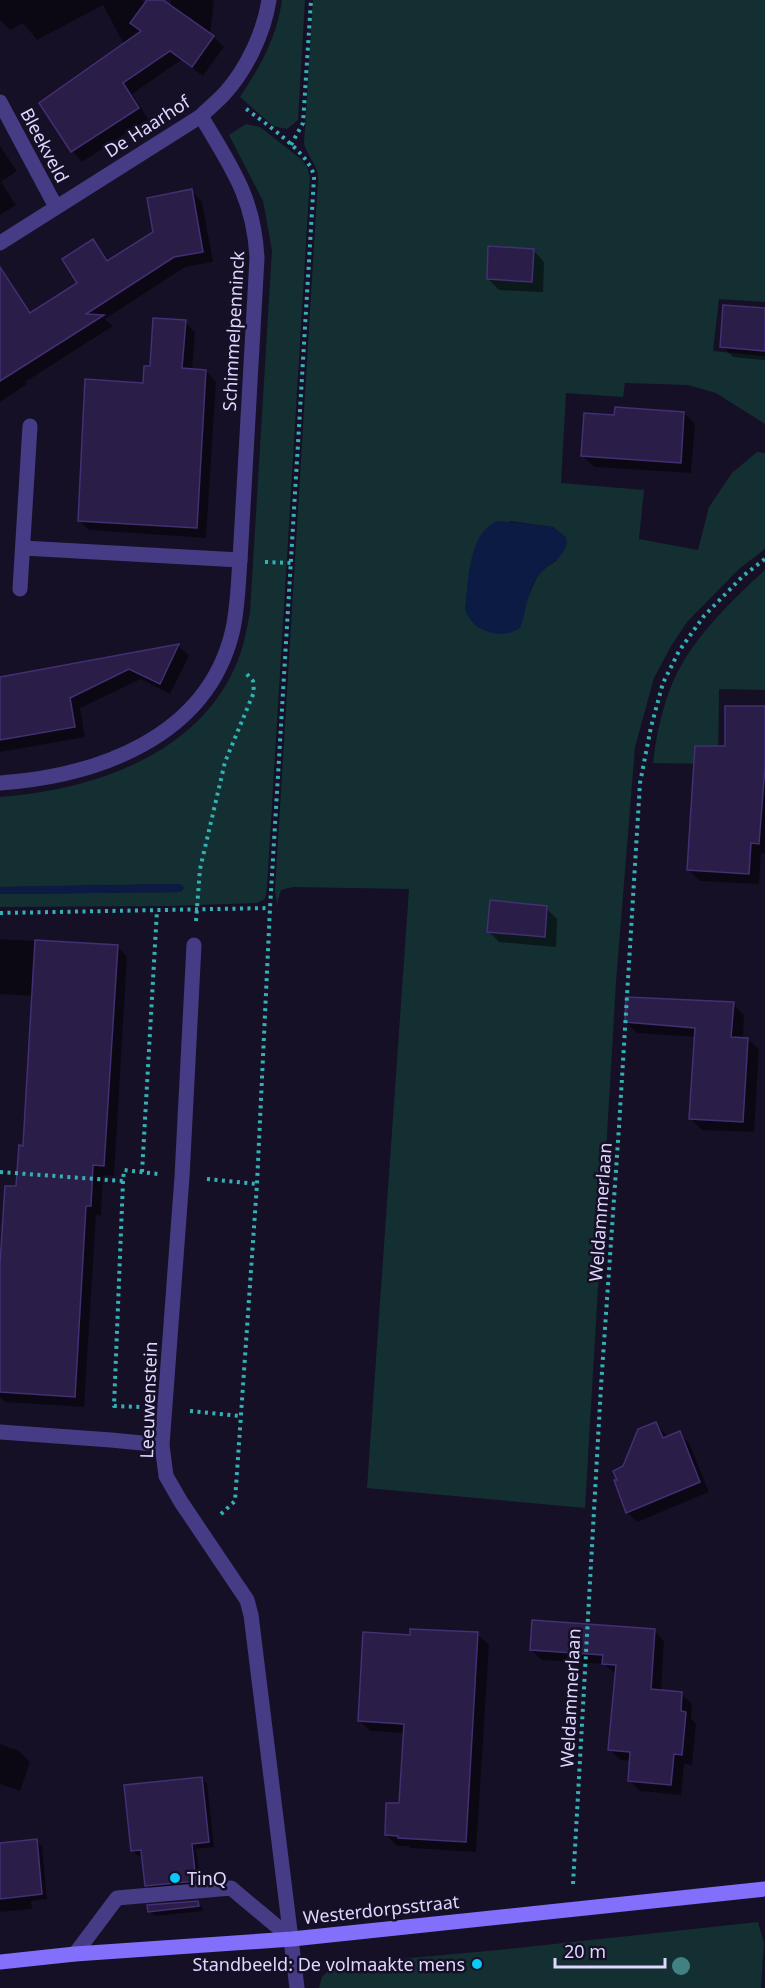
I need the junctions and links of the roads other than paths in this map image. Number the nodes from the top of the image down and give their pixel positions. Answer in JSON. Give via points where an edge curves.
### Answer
{"nodes":[{"id":1,"x":268,"y":0,"type":"edge"},
{"id":2,"x":0,"y":102,"type":"edge"},
{"id":3,"x":201,"y":116,"type":"junction"},
{"id":4,"x":56,"y":207,"type":"junction"},
{"id":5,"x":0,"y":243,"type":"edge"},
{"id":6,"x":30,"y":426,"type":"dead end"},
{"id":7,"x":23,"y":548,"type":"junction"},
{"id":8,"x":240,"y":560,"type":"junction"},
{"id":9,"x":20,"y":590,"type":"dead end"},
{"id":10,"x":0,"y":783,"type":"edge"},
{"id":11,"x":194,"y":945,"type":"road end"},
{"id":12,"x":0,"y":1432,"type":"edge"},
{"id":13,"x":162,"y":1445,"type":"junction"},
{"id":14,"x":765,"y":1889,"type":"edge"},
{"id":15,"x":292,"y":1939,"type":"junction"},
{"id":16,"x":75,"y":1954,"type":"junction"},
{"id":17,"x":0,"y":1962,"type":"edge"},
{"id":18,"x":297,"y":1988,"type":"edge"}],
"edges":[{"from":1,"to":3,"type":"street","name":"De Haarhof","via":[[258,38],[245,64],[226,92]]},
{"from":2,"to":4,"type":"street","name":"Bleekveld"},
{"from":3,"to":4,"type":"street","name":"De Haarhof"},
{"from":3,"to":8,"type":"street","name":"Schimmelpenninck","via":[[243,189],[256,235]]},
{"from":4,"to":5,"type":"street","name":"De Haarhof"},
{"from":6,"to":7,"type":"street"},
{"from":7,"to":8,"type":"street"},
{"from":7,"to":9,"type":"street"},
{"from":8,"to":10,"type":"street","name":"Schimmelpenninck","via":[[237,610],[225,656],[200,698],[180,719],[131,751],[94,765],[56,776]]},
{"from":11,"to":13,"type":"street","name":"Leeuwenstein"},
{"from":12,"to":13,"type":"street"},
{"from":13,"to":15,"type":"street","name":"Leeuwenstein","via":[[166,1476],[247,1600],[251,1615]]},
{"from":14,"to":15,"type":"street","name":"Westerdorpsstraat"},
{"from":15,"to":16,"type":"street","name":"Westerdorpsstraat"},
{"from":15,"to":16,"type":"street","via":[[231,1888],[117,1898]]},
{"from":15,"to":18,"type":"street","name":"Leeuwenstein"},
{"from":16,"to":17,"type":"street","name":"Westerdorpsstraat"}]}
